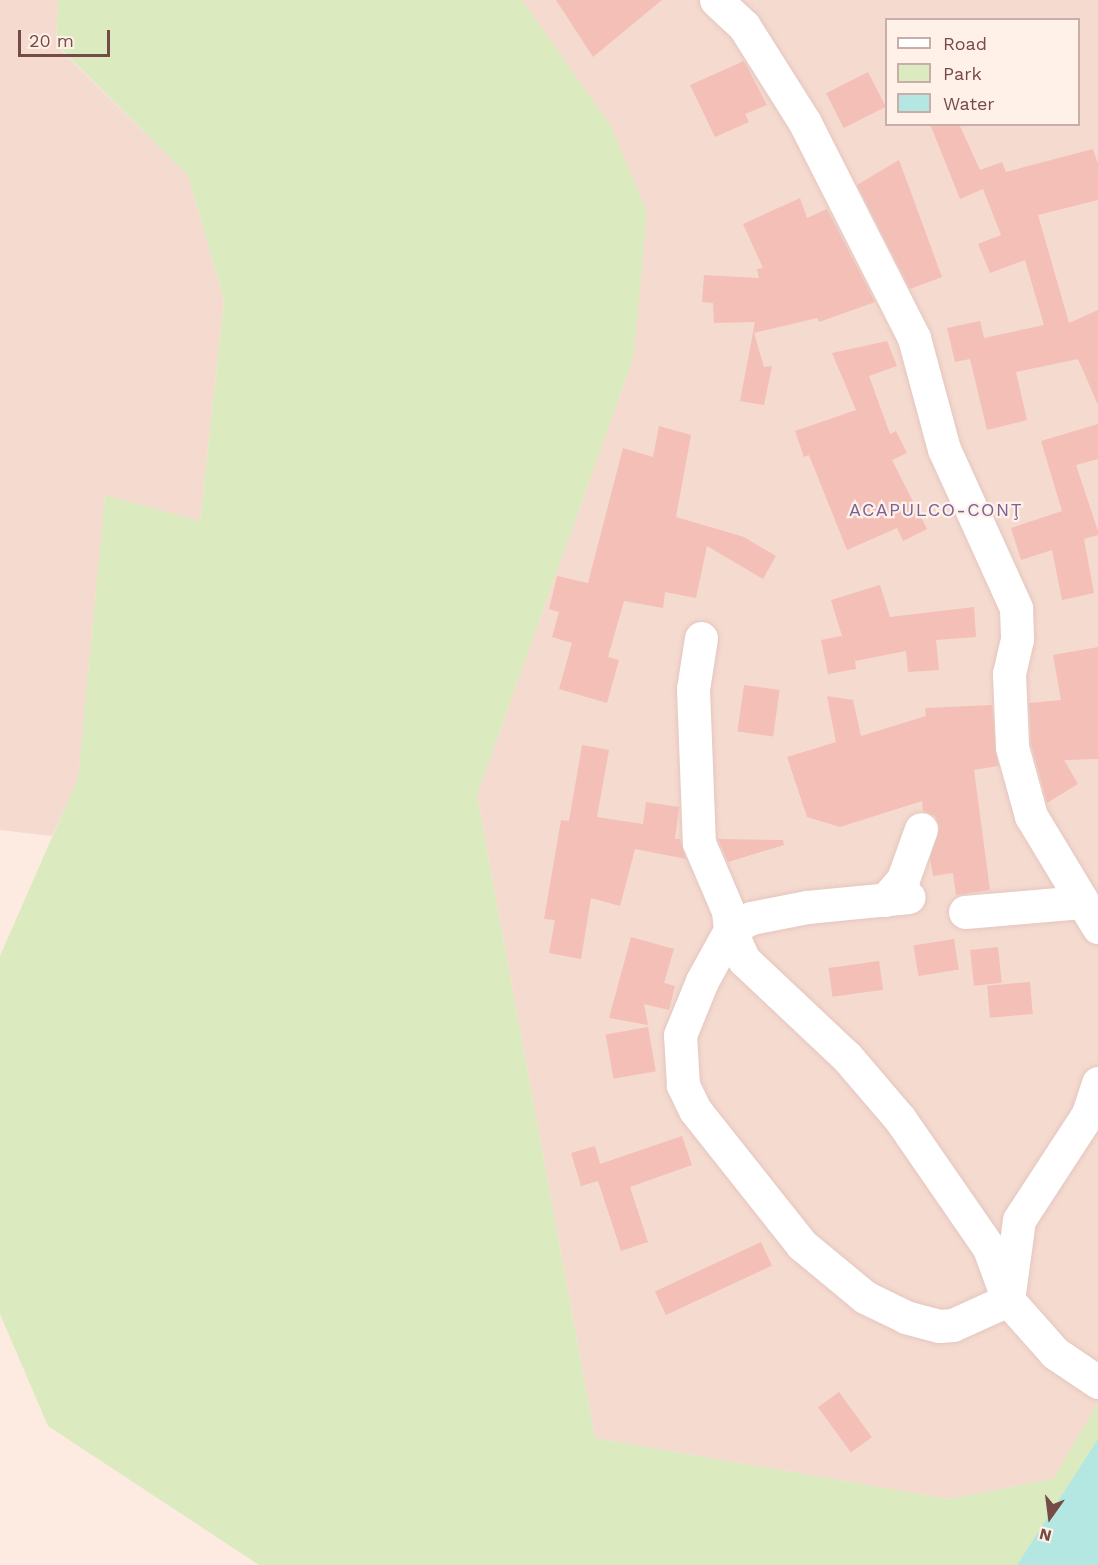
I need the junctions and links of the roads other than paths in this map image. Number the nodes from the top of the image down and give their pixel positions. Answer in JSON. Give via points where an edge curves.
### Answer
{"nodes":[{"id":1,"x":716,"y":0,"type":"edge"},
{"id":2,"x":701,"y":638,"type":"dead end"},
{"id":3,"x":921,"y":829,"type":"dead end"},
{"id":4,"x":965,"y":912,"type":"dead end"},
{"id":5,"x":1090,"y":915,"type":"edge"},
{"id":6,"x":730,"y":930,"type":"junction"},
{"id":7,"x":1098,"y":1083,"type":"edge"},
{"id":8,"x":1008,"y":1300,"type":"junction"},
{"id":9,"x":1098,"y":1382,"type":"edge"}],
"edges":[{"from":1,"to":5,"type":"street","via":[[744,26],[805,123],[914,338],[944,449],[1016,608],[1017,639],[1009,674],[1012,747],[1031,816]]},
{"from":2,"to":6,"type":"street","via":[[693,689],[699,843],[728,911]]},
{"from":3,"to":6,"type":"street","via":[[897,898],[769,914],[739,922]]},
{"from":4,"to":5,"type":"street"},
{"from":6,"to":8,"type":"street","via":[[744,960],[847,1057],[900,1119],[989,1248]]},
{"from":6,"to":8,"type":"street","via":[[702,981],[680,1035],[683,1085],[695,1110],[802,1245],[865,1297],[906,1317],[939,1326],[953,1325]]},
{"from":7,"to":8,"type":"street","via":[[1088,1114],[1019,1220]]},
{"from":8,"to":9,"type":"street","via":[[1055,1353]]}]}
